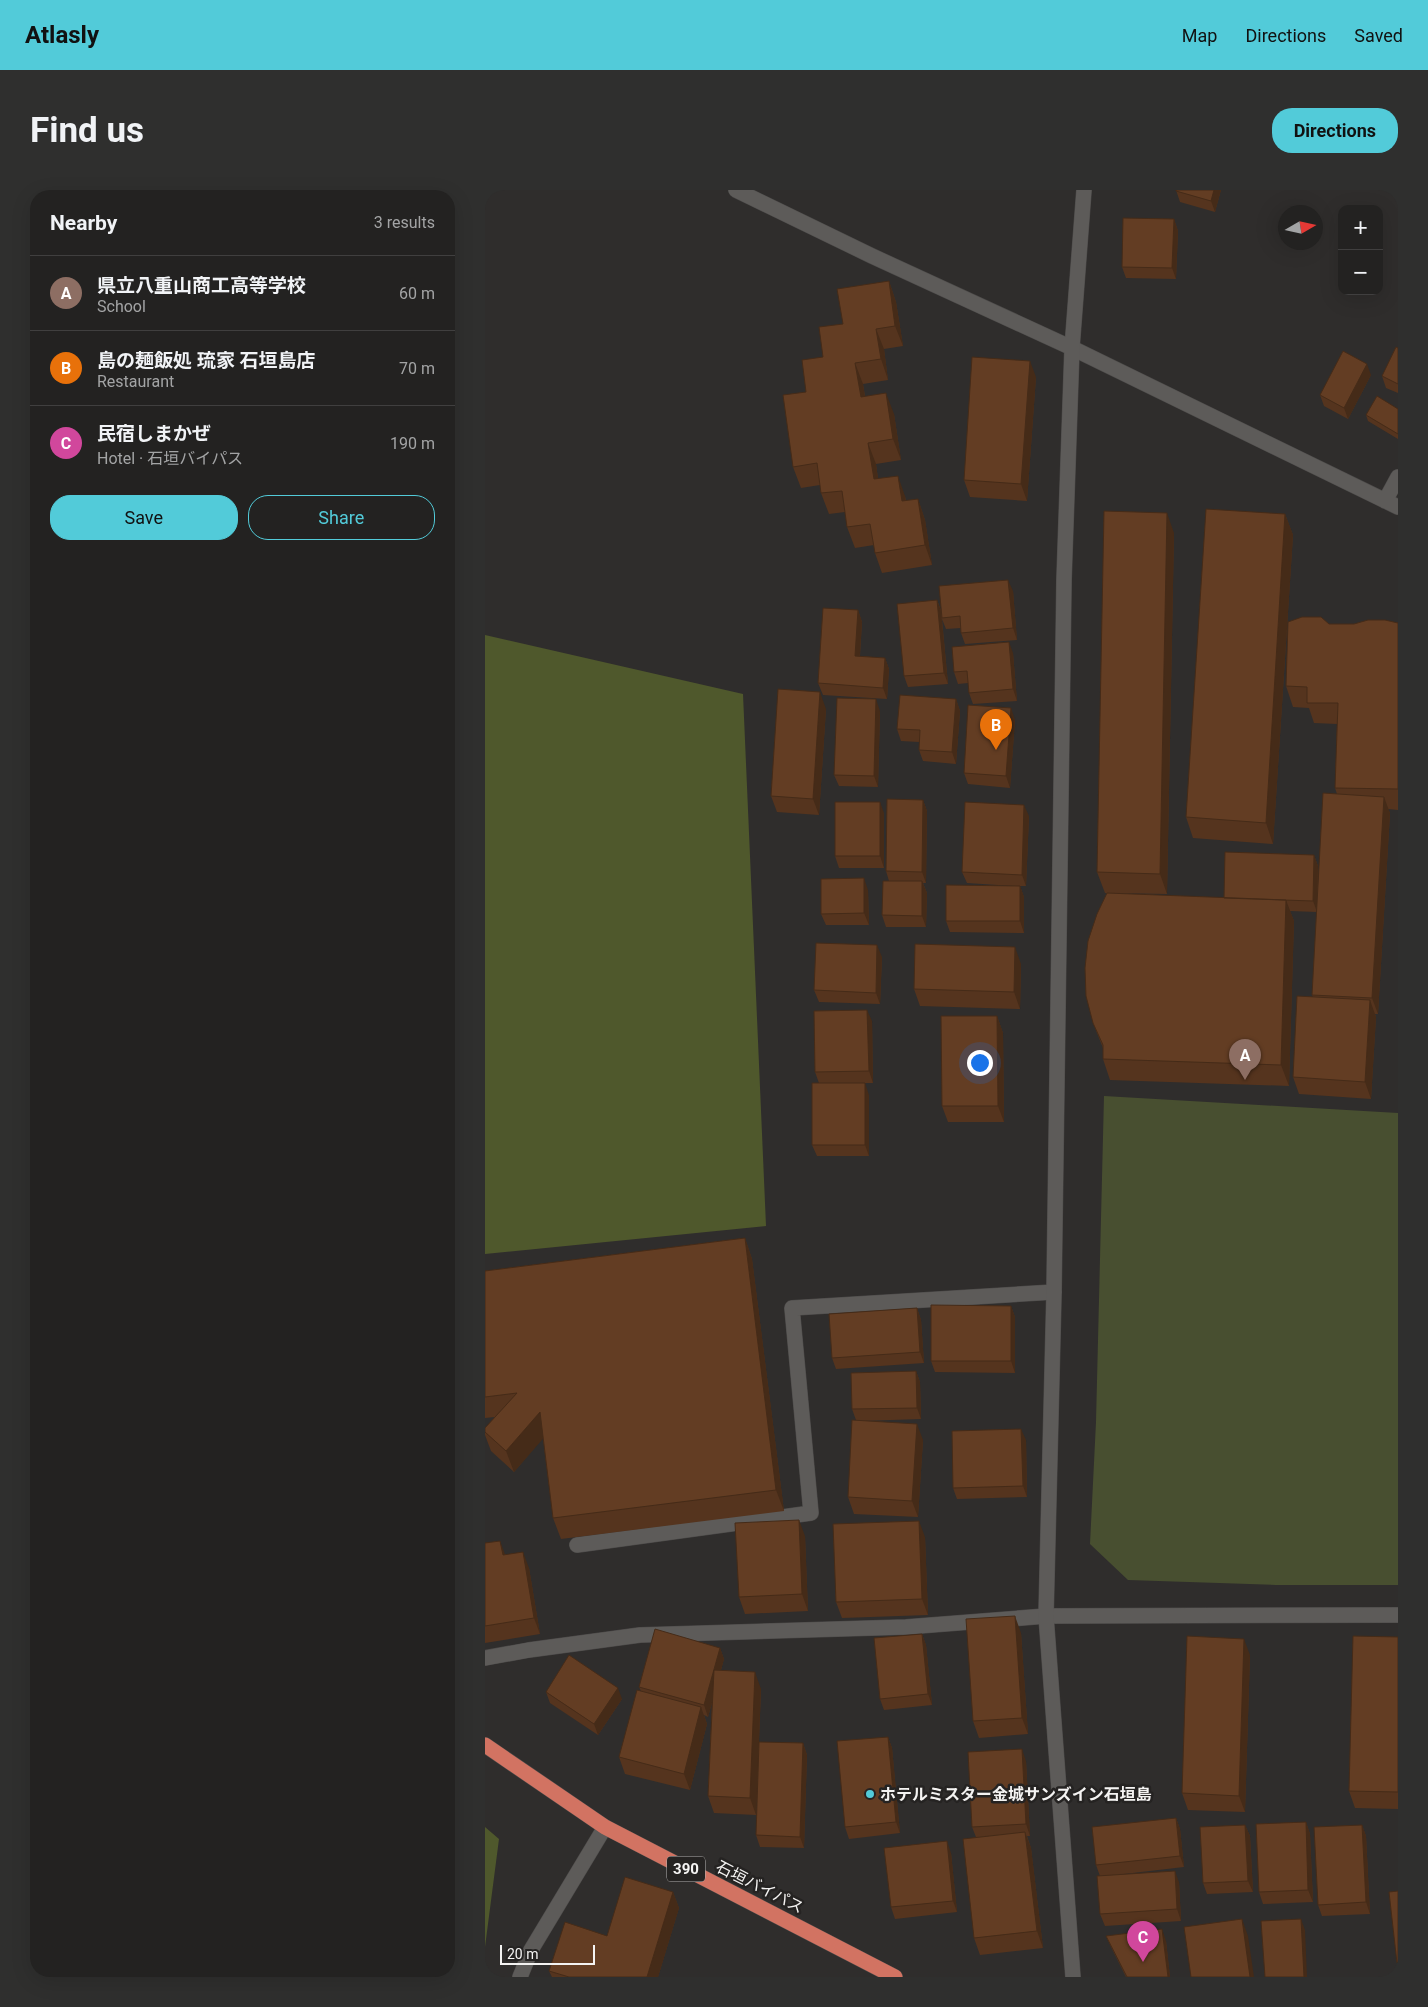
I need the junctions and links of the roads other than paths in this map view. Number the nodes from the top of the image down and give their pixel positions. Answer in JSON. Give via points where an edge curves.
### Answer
{"nodes":[{"id":1,"x":736,"y":190,"type":"edge"},
{"id":2,"x":1084,"y":190,"type":"edge"},
{"id":3,"x":1072,"y":348,"type":"junction"},
{"id":4,"x":1398,"y":477,"type":"edge"},
{"id":5,"x":1391,"y":504,"type":"edge"},
{"id":6,"x":1054,"y":1292,"type":"junction"},
{"id":7,"x":577,"y":1545,"type":"dead end"},
{"id":8,"x":1398,"y":1615,"type":"edge"},
{"id":9,"x":1046,"y":1616,"type":"junction"},
{"id":10,"x":485,"y":1658,"type":"edge"},
{"id":11,"x":485,"y":1745,"type":"edge"},
{"id":12,"x":605,"y":1827,"type":"junction"},
{"id":13,"x":520,"y":1977,"type":"edge"},
{"id":14,"x":895,"y":1977,"type":"edge"},
{"id":15,"x":1073,"y":1977,"type":"edge"}],
"edges":[{"from":1,"to":3,"type":"street"},
{"from":2,"to":3,"type":"street"},
{"from":3,"to":5,"type":"street"},
{"from":3,"to":6,"type":"street","via":[[1064,580]]},
{"from":4,"to":5,"type":"street"},
{"from":6,"to":7,"type":"street","via":[[792,1308],[811,1512]]},
{"from":6,"to":9,"type":"street"},
{"from":8,"to":9,"type":"street"},
{"from":9,"to":10,"type":"street","via":[[906,1627],[640,1635]]},
{"from":9,"to":15,"type":"street"},
{"from":11,"to":12,"type":"highway","name":"石垣バイパス","number":"390"},
{"from":12,"to":13,"type":"street","via":[[531,1950]]},
{"from":12,"to":14,"type":"highway","name":"石垣バイパス","number":"390"}]}
